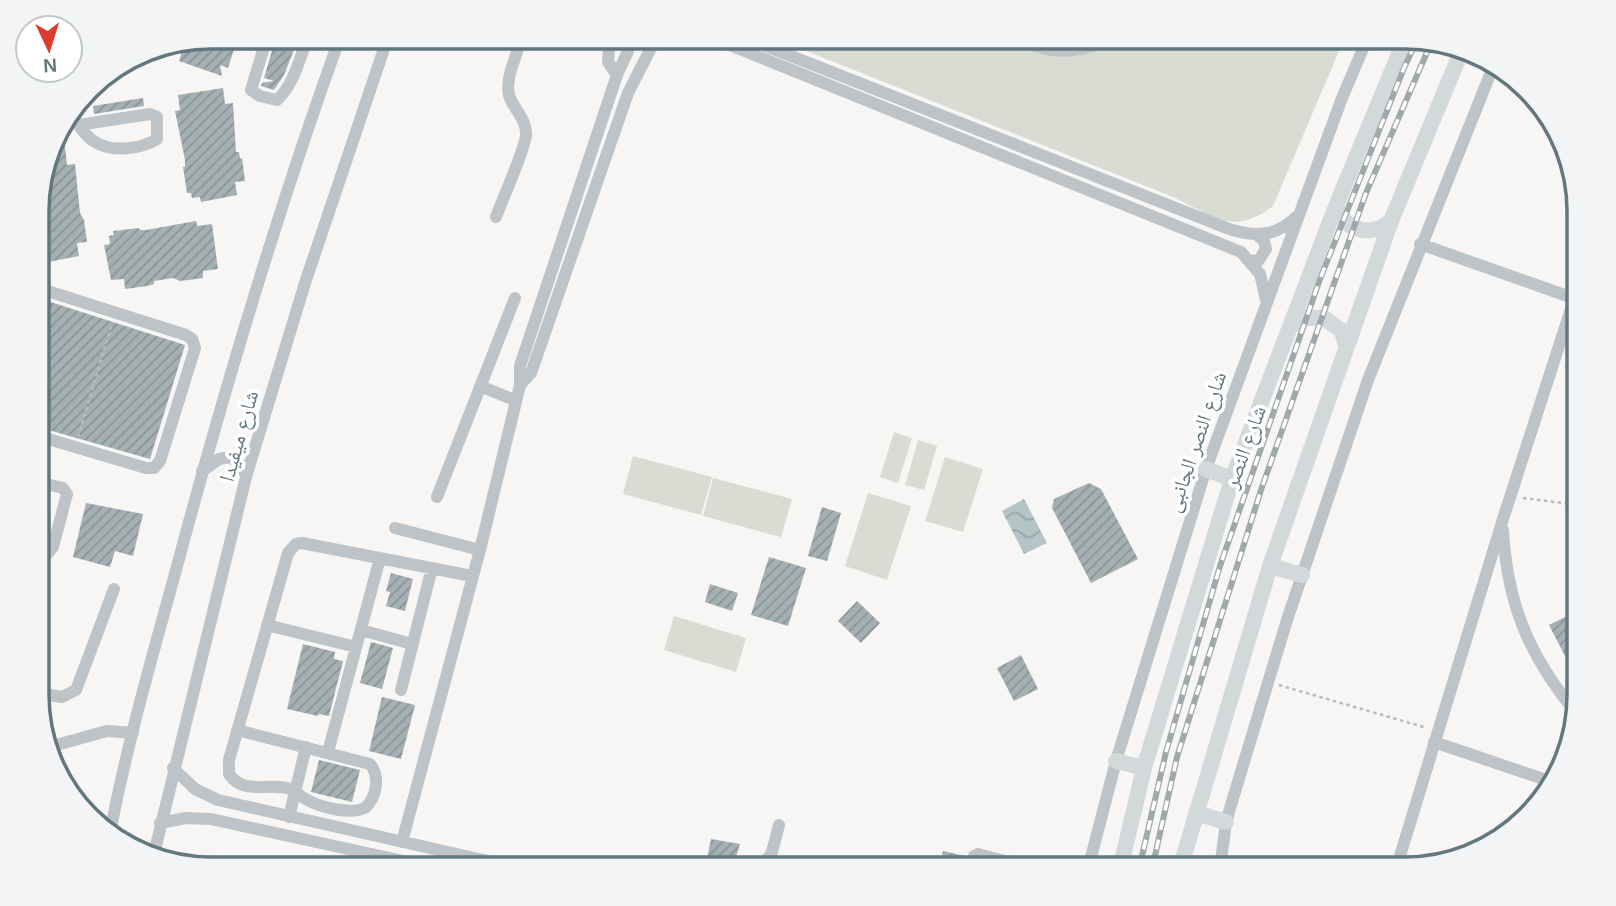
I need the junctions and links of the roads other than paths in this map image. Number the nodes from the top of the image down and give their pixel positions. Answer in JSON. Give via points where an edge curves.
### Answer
{"nodes":[{"id":1,"x":263,"y":49,"type":"edge"},
{"id":2,"x":303,"y":49,"type":"edge"},
{"id":3,"x":336,"y":49,"type":"edge"},
{"id":4,"x":384,"y":49,"type":"edge"},
{"id":5,"x":517,"y":49,"type":"edge"},
{"id":6,"x":609,"y":49,"type":"edge"},
{"id":7,"x":628,"y":49,"type":"edge"},
{"id":8,"x":651,"y":49,"type":"edge"},
{"id":9,"x":740,"y":49,"type":"edge"},
{"id":10,"x":773,"y":49,"type":"edge"},
{"id":11,"x":1043,"y":49,"type":"edge"},
{"id":12,"x":1078,"y":49,"type":"edge"},
{"id":13,"x":1363,"y":49,"type":"edge"},
{"id":14,"x":1401,"y":49,"type":"edge"},
{"id":15,"x":1458,"y":58,"type":"edge"},
{"id":16,"x":1490,"y":74,"type":"edge"},
{"id":17,"x":617,"y":75,"type":"junction"},
{"id":18,"x":76,"y":122,"type":"edge"},
{"id":19,"x":78,"y":125,"type":"junction"},
{"id":20,"x":1336,"y":206,"type":"junction"},
{"id":21,"x":1299,"y":215,"type":"junction"},
{"id":22,"x":496,"y":217,"type":"dead end"},
{"id":23,"x":1391,"y":222,"type":"junction"},
{"id":24,"x":1258,"y":236,"type":"junction"},
{"id":25,"x":1420,"y":244,"type":"junction"},
{"id":26,"x":1250,"y":261,"type":"junction"},
{"id":27,"x":49,"y":291,"type":"edge"},
{"id":28,"x":1567,"y":296,"type":"edge"},
{"id":29,"x":514,"y":298,"type":"dead end"},
{"id":30,"x":1266,"y":304,"type":"junction"},
{"id":31,"x":1567,"y":317,"type":"edge"},
{"id":32,"x":1290,"y":327,"type":"junction"},
{"id":33,"x":1346,"y":346,"type":"junction"},
{"id":34,"x":520,"y":385,"type":"junction"},
{"id":35,"x":480,"y":386,"type":"junction"},
{"id":36,"x":514,"y":400,"type":"junction"},
{"id":37,"x":49,"y":439,"type":"edge"},
{"id":38,"x":1206,"y":469,"type":"junction"},
{"id":39,"x":202,"y":471,"type":"junction"},
{"id":40,"x":246,"y":477,"type":"junction"},
{"id":41,"x":1232,"y":479,"type":"junction"},
{"id":42,"x":49,"y":485,"type":"edge"},
{"id":43,"x":437,"y":497,"type":"dead end"},
{"id":44,"x":1503,"y":519,"type":"junction"},
{"id":45,"x":394,"y":528,"type":"dead end"},
{"id":46,"x":481,"y":550,"type":"junction"},
{"id":47,"x":49,"y":552,"type":"edge"},
{"id":48,"x":380,"y":558,"type":"junction"},
{"id":49,"x":1270,"y":566,"type":"junction"},
{"id":50,"x":432,"y":568,"type":"junction"},
{"id":51,"x":1302,"y":575,"type":"junction"},
{"id":52,"x":472,"y":576,"type":"junction"},
{"id":53,"x":114,"y":589,"type":"dead end"},
{"id":54,"x":267,"y":625,"type":"junction"},
{"id":55,"x":361,"y":630,"type":"junction"},
{"id":56,"x":412,"y":644,"type":"junction"},
{"id":57,"x":356,"y":647,"type":"junction"},
{"id":58,"x":401,"y":690,"type":"dead end"},
{"id":59,"x":49,"y":695,"type":"edge"},
{"id":60,"x":1567,"y":702,"type":"edge"},
{"id":61,"x":237,"y":730,"type":"junction"},
{"id":62,"x":133,"y":733,"type":"junction"},
{"id":63,"x":1435,"y":736,"type":"junction"},
{"id":64,"x":57,"y":745,"type":"edge"},
{"id":65,"x":306,"y":747,"type":"junction"},
{"id":66,"x":328,"y":752,"type":"junction"},
{"id":67,"x":1116,"y":761,"type":"junction"},
{"id":68,"x":173,"y":768,"type":"junction"},
{"id":69,"x":1144,"y":768,"type":"junction"},
{"id":70,"x":1543,"y":778,"type":"edge"},
{"id":71,"x":295,"y":791,"type":"junction"},
{"id":72,"x":200,"y":806,"type":"junction"},
{"id":73,"x":1196,"y":813,"type":"junction"},
{"id":74,"x":289,"y":817,"type":"junction"},
{"id":75,"x":110,"y":822,"type":"edge"},
{"id":76,"x":313,"y":822,"type":"junction"},
{"id":77,"x":1226,"y":822,"type":"junction"},
{"id":78,"x":160,"y":824,"type":"junction"},
{"id":79,"x":779,"y":825,"type":"dead end"},
{"id":80,"x":309,"y":840,"type":"junction"},
{"id":81,"x":402,"y":842,"type":"junction"},
{"id":82,"x":155,"y":847,"type":"edge"},
{"id":83,"x":386,"y":857,"type":"edge"},
{"id":84,"x":469,"y":857,"type":"edge"},
{"id":85,"x":769,"y":857,"type":"edge"},
{"id":86,"x":1091,"y":857,"type":"edge"},
{"id":87,"x":1123,"y":857,"type":"edge"},
{"id":88,"x":1183,"y":857,"type":"edge"},
{"id":89,"x":1221,"y":857,"type":"edge"},
{"id":90,"x":1399,"y":857,"type":"edge"}],
"edges":[{"from":1,"to":2,"type":"street","via":[[251,90],[277,100],[292,78]]},
{"from":3,"to":39,"type":"street","name":"شارع ميفيدا","via":[[296,159]]},
{"from":4,"to":40,"type":"street","name":"شارع ميفيدا"},
{"from":5,"to":22,"type":"street","via":[[508,88],[526,138]]},
{"from":6,"to":17,"type":"street","via":[[608,62]]},
{"from":7,"to":17,"type":"street"},
{"from":8,"to":34,"type":"street","via":[[617,124],[531,373]]},
{"from":9,"to":26,"type":"street","via":[[1241,252]]},
{"from":10,"to":24,"type":"street","via":[[1229,229]]},
{"from":11,"to":12,"type":"street"},
{"from":13,"to":21,"type":"street","name":"شارع النصر الجانبى"},
{"from":14,"to":20,"type":"main road","name":"شارع النصر"},
{"from":15,"to":23,"type":"main road"},
{"from":16,"to":25,"type":"street"},
{"from":17,"to":34,"type":"street","via":[[520,366]]},
{"from":18,"to":19,"type":"street"},
{"from":19,"to":19,"type":"street","via":[[102,147],[126,148],[157,139],[157,117],[150,114]]},
{"from":20,"to":23,"type":"main road","via":[[1346,224],[1359,230],[1373,231]]},
{"from":20,"to":32,"type":"main road","name":"شارع النصر"},
{"from":21,"to":24,"type":"street","via":[[1288,226]]},
{"from":21,"to":30,"type":"street","name":"شارع النصر الجانبى"},
{"from":23,"to":33,"type":"main road"},
{"from":24,"to":26,"type":"street","via":[[1266,249],[1259,260]]},
{"from":25,"to":28,"type":"street"},
{"from":25,"to":51,"type":"street"},
{"from":26,"to":30,"type":"street","via":[[1260,274]]},
{"from":27,"to":37,"type":"street","via":[[189,336],[195,348],[156,466],[146,468]]},
{"from":29,"to":35,"type":"street"},
{"from":30,"to":38,"type":"street","name":"شارع النصر الجانبى"},
{"from":31,"to":44,"type":"street"},
{"from":32,"to":33,"type":"main road","via":[[1310,316],[1324,318],[1342,331]]},
{"from":32,"to":41,"type":"main road","name":"شارع النصر"},
{"from":33,"to":49,"type":"main road"},
{"from":34,"to":36,"type":"street"},
{"from":35,"to":36,"type":"street"},
{"from":35,"to":43,"type":"street"},
{"from":36,"to":46,"type":"street"},
{"from":38,"to":41,"type":"main road"},
{"from":38,"to":67,"type":"street","name":"شارع النصر الجانبى"},
{"from":39,"to":40,"type":"street","via":[[219,458],[230,457],[239,462]]},
{"from":39,"to":62,"type":"street","name":"شارع ميفيدا"},
{"from":40,"to":68,"type":"street","name":"شارع ميفيدا"},
{"from":41,"to":69,"type":"main road","name":"شارع النصر"},
{"from":42,"to":47,"type":"street","via":[[63,488],[67,496]]},
{"from":44,"to":60,"type":"street","via":[[1505,566],[1516,610],[1533,651]]},
{"from":44,"to":63,"type":"street"},
{"from":45,"to":46,"type":"street"},
{"from":46,"to":52,"type":"street"},
{"from":48,"to":50,"type":"street"},
{"from":48,"to":54,"type":"street","via":[[296,544],[288,553]]},
{"from":48,"to":55,"type":"street"},
{"from":49,"to":51,"type":"main road"},
{"from":49,"to":73,"type":"main road"},
{"from":50,"to":52,"type":"street"},
{"from":50,"to":56,"type":"street"},
{"from":51,"to":77,"type":"street"},
{"from":52,"to":81,"type":"street"},
{"from":53,"to":59,"type":"street","via":[[76,690],[62,697]]},
{"from":54,"to":57,"type":"street"},
{"from":54,"to":61,"type":"street"},
{"from":55,"to":56,"type":"street"},
{"from":55,"to":57,"type":"street"},
{"from":56,"to":58,"type":"street"},
{"from":57,"to":66,"type":"street"},
{"from":61,"to":65,"type":"street"},
{"from":61,"to":71,"type":"street","via":[[228,764],[232,778],[258,788]]},
{"from":62,"to":64,"type":"street","via":[[107,731]]},
{"from":62,"to":75,"type":"street","name":"شارع ميفيدا"},
{"from":63,"to":70,"type":"street"},
{"from":63,"to":90,"type":"street"},
{"from":65,"to":66,"type":"street"},
{"from":65,"to":71,"type":"street"},
{"from":66,"to":71,"type":"street","via":[[364,761],[374,769],[370,803],[349,812],[307,800]]},
{"from":67,"to":69,"type":"main road"},
{"from":67,"to":86,"type":"street","name":"شارع النصر الجانبى"},
{"from":68,"to":72,"type":"street"},
{"from":68,"to":78,"type":"street","name":"شارع ميفيدا"},
{"from":69,"to":87,"type":"main road","name":"شارع النصر"},
{"from":71,"to":74,"type":"street"},
{"from":72,"to":74,"type":"street"},
{"from":72,"to":78,"type":"street"},
{"from":72,"to":80,"type":"street"},
{"from":73,"to":77,"type":"main road"},
{"from":73,"to":88,"type":"main road"},
{"from":74,"to":76,"type":"street"},
{"from":76,"to":80,"type":"street"},
{"from":76,"to":81,"type":"street"},
{"from":77,"to":89,"type":"street"},
{"from":78,"to":82,"type":"street","name":"شارع ميفيدا"},
{"from":79,"to":85,"type":"street"},
{"from":80,"to":83,"type":"street"},
{"from":81,"to":84,"type":"street"}]}
